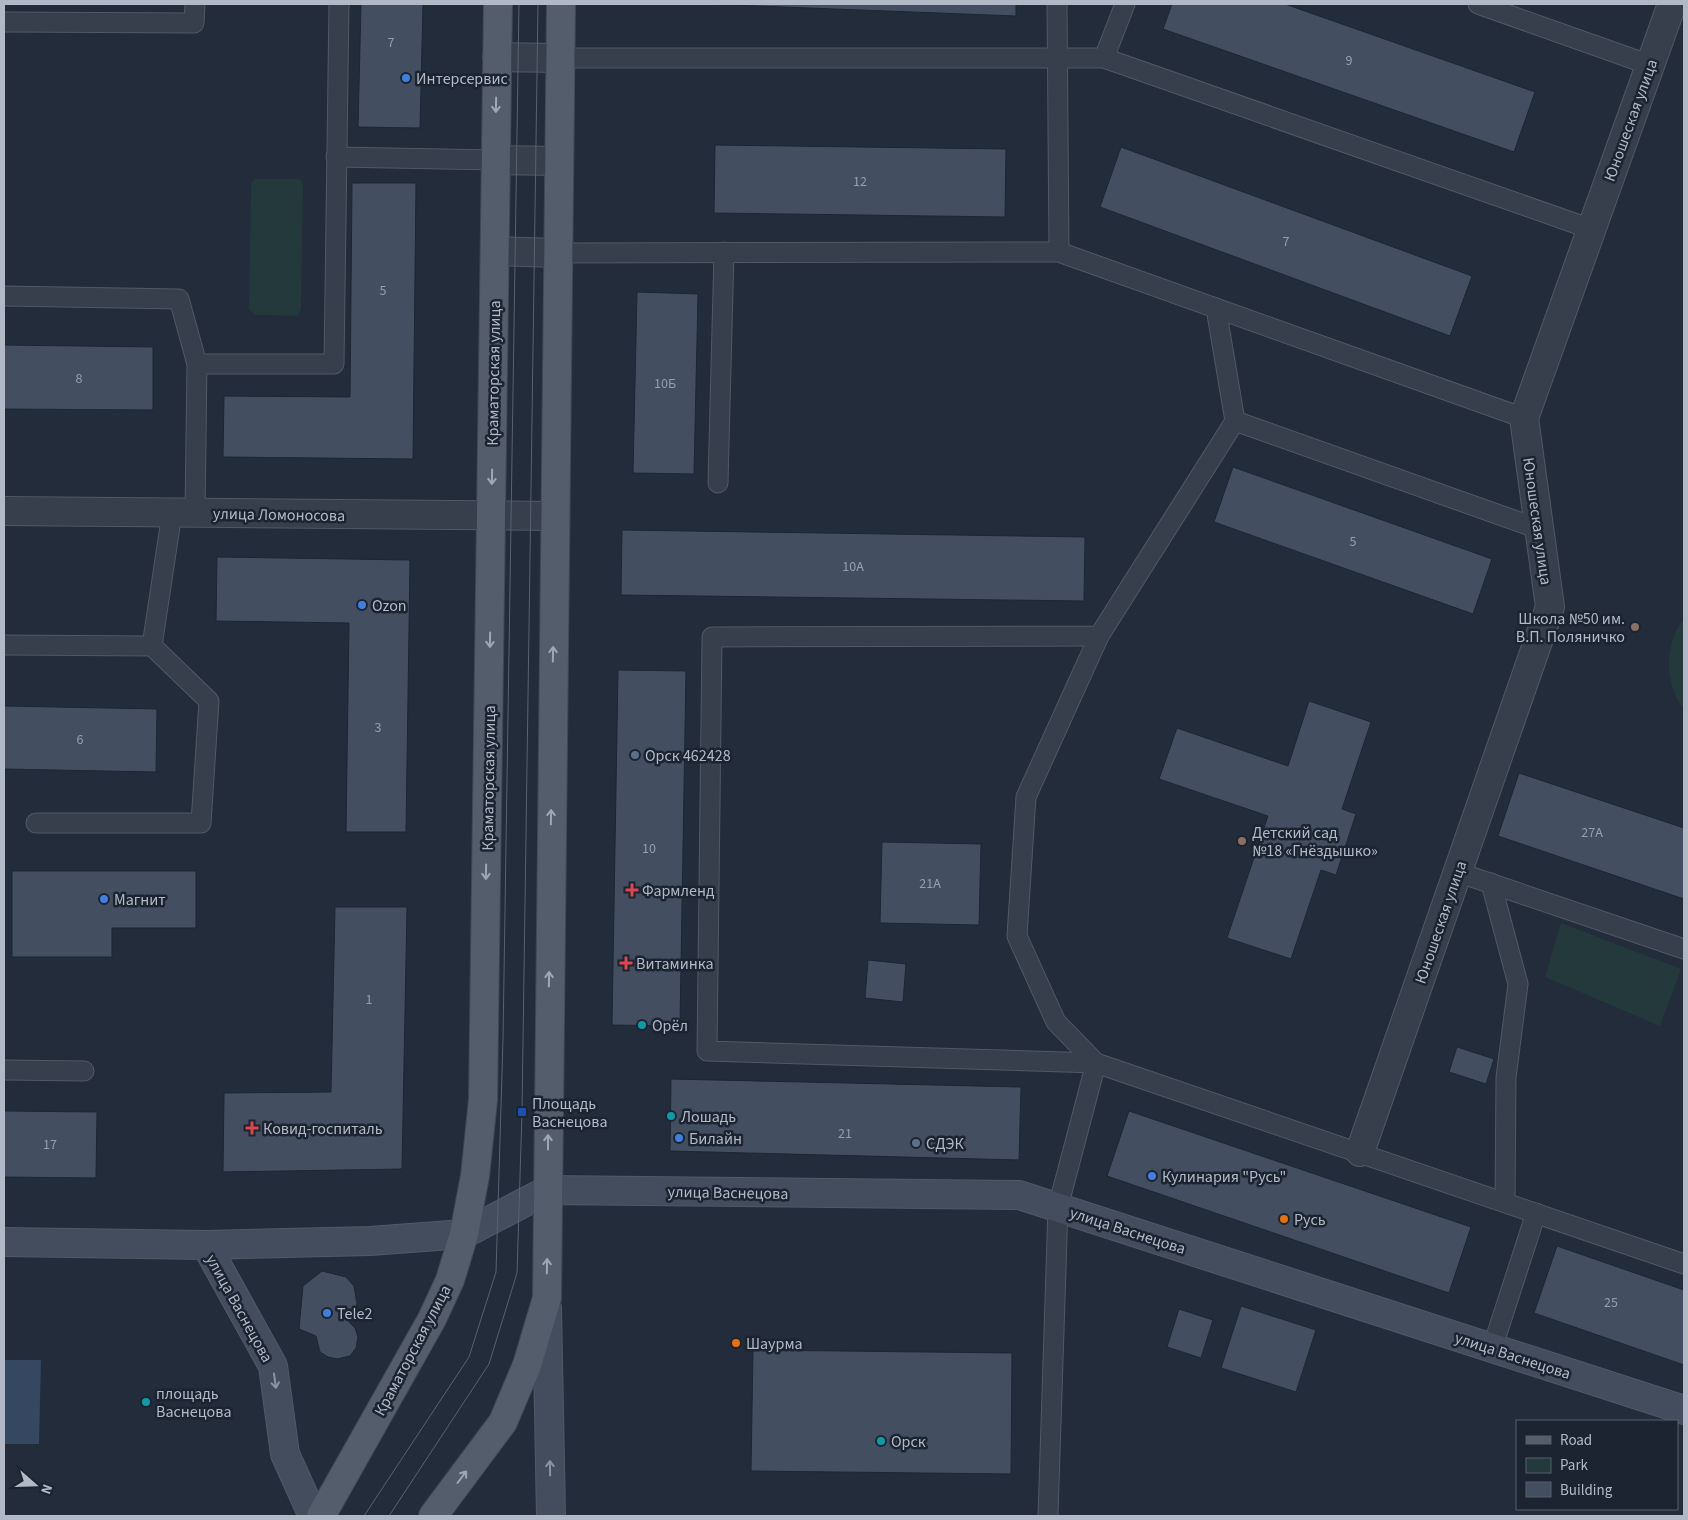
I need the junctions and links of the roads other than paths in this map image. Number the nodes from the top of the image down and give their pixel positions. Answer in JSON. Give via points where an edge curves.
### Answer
{"nodes":[{"id":1,"x":195,"y":4,"type":"edge"},
{"id":2,"x":339,"y":4,"type":"edge"},
{"id":3,"x":498,"y":4,"type":"edge"},
{"id":4,"x":561,"y":4,"type":"edge"},
{"id":5,"x":1057,"y":4,"type":"edge"},
{"id":6,"x":1125,"y":4,"type":"edge"},
{"id":7,"x":1478,"y":4,"type":"edge"},
{"id":8,"x":1672,"y":4,"type":"edge"},
{"id":9,"x":4,"y":22,"type":"edge"},
{"id":10,"x":498,"y":57,"type":"junction"},
{"id":11,"x":560,"y":58,"type":"junction"},
{"id":12,"x":1104,"y":58,"type":"junction"},
{"id":13,"x":1058,"y":59,"type":"junction"},
{"id":14,"x":1650,"y":65,"type":"junction"},
{"id":15,"x":336,"y":157,"type":"junction"},
{"id":16,"x":496,"y":160,"type":"junction"},
{"id":17,"x":559,"y":161,"type":"junction"},
{"id":18,"x":1591,"y":229,"type":"junction"},
{"id":19,"x":495,"y":251,"type":"junction"},
{"id":20,"x":724,"y":252,"type":"junction"},
{"id":21,"x":1059,"y":252,"type":"junction"},
{"id":22,"x":558,"y":253,"type":"junction"},
{"id":23,"x":4,"y":296,"type":"edge"},
{"id":24,"x":1216,"y":308,"type":"junction"},
{"id":25,"x":197,"y":364,"type":"junction"},
{"id":26,"x":1524,"y":418,"type":"junction"},
{"id":27,"x":1235,"y":421,"type":"junction"},
{"id":28,"x":718,"y":483,"type":"dead end"},
{"id":29,"x":4,"y":511,"type":"edge"},
{"id":30,"x":183,"y":513,"type":"junction"},
{"id":31,"x":491,"y":516,"type":"junction"},
{"id":32,"x":555,"y":516,"type":"junction"},
{"id":33,"x":1539,"y":529,"type":"junction"},
{"id":34,"x":1099,"y":636,"type":"junction"},
{"id":35,"x":4,"y":645,"type":"edge"},
{"id":36,"x":152,"y":646,"type":"junction"},
{"id":37,"x":36,"y":823,"type":"dead end"},
{"id":38,"x":1457,"y":872,"type":"junction"},
{"id":39,"x":1492,"y":883,"type":"junction"},
{"id":40,"x":1684,"y":950,"type":"edge"},
{"id":41,"x":1096,"y":1063,"type":"junction"},
{"id":42,"x":4,"y":1070,"type":"edge"},
{"id":43,"x":84,"y":1071,"type":"dead end"},
{"id":44,"x":1360,"y":1152,"type":"junction"},
{"id":45,"x":548,"y":1190,"type":"junction"},
{"id":46,"x":1505,"y":1202,"type":"junction"},
{"id":47,"x":1058,"y":1207,"type":"junction"},
{"id":48,"x":1536,"y":1213,"type":"junction"},
{"id":49,"x":464,"y":1234,"type":"junction"},
{"id":50,"x":4,"y":1242,"type":"edge"},
{"id":51,"x":206,"y":1244,"type":"junction"},
{"id":52,"x":1684,"y":1264,"type":"edge"},
{"id":53,"x":547,"y":1298,"type":"junction"},
{"id":54,"x":1492,"y":1349,"type":"junction"},
{"id":55,"x":1684,"y":1410,"type":"edge"},
{"id":56,"x":313,"y":1516,"type":"edge"},
{"id":57,"x":321,"y":1516,"type":"edge"},
{"id":58,"x":433,"y":1516,"type":"edge"},
{"id":59,"x":551,"y":1516,"type":"edge"},
{"id":60,"x":1048,"y":1516,"type":"edge"}],
"edges":[{"from":1,"to":9,"type":"lane","via":[[194,23]]},
{"from":2,"to":15,"type":"lane"},
{"from":3,"to":10,"type":"main road","name":"Краматорская улица"},
{"from":4,"to":11,"type":"main road"},
{"from":5,"to":13,"type":"lane"},
{"from":6,"to":12,"type":"lane"},
{"from":7,"to":14,"type":"lane"},
{"from":8,"to":14,"type":"street","name":"Юношеская улица"},
{"from":10,"to":11,"type":"street"},
{"from":10,"to":16,"type":"main road","name":"Краматорская улица","one_way":true},
{"from":11,"to":13,"type":"lane"},
{"from":11,"to":17,"type":"main road"},
{"from":12,"to":13,"type":"lane"},
{"from":12,"to":18,"type":"lane"},
{"from":13,"to":21,"type":"lane"},
{"from":14,"to":18,"type":"street","name":"Юношеская улица"},
{"from":15,"to":16,"type":"lane"},
{"from":15,"to":25,"type":"lane","via":[[334,364]]},
{"from":16,"to":17,"type":"street"},
{"from":16,"to":19,"type":"main road","name":"Краматорская улица"},
{"from":17,"to":22,"type":"main road"},
{"from":18,"to":26,"type":"street","name":"Юношеская улица"},
{"from":19,"to":22,"type":"street"},
{"from":19,"to":31,"type":"main road","name":"Краматорская улица","one_way":true},
{"from":20,"to":21,"type":"lane"},
{"from":20,"to":22,"type":"lane"},
{"from":20,"to":28,"type":"lane"},
{"from":21,"to":24,"type":"lane"},
{"from":22,"to":32,"type":"main road"},
{"from":23,"to":25,"type":"lane","via":[[179,299]]},
{"from":24,"to":26,"type":"lane"},
{"from":24,"to":27,"type":"lane"},
{"from":25,"to":30,"type":"lane"},
{"from":26,"to":33,"type":"street","name":"Юношеская улица"},
{"from":27,"to":33,"type":"lane"},
{"from":27,"to":34,"type":"lane"},
{"from":29,"to":30,"type":"street","name":"улица Ломоносова"},
{"from":30,"to":31,"type":"street","name":"улица Ломоносова"},
{"from":30,"to":36,"type":"lane"},
{"from":31,"to":32,"type":"street","name":"улица Ломоносова"},
{"from":31,"to":49,"type":"main road","name":"Краматорская улица","one_way":true,"via":[[483,1100]]},
{"from":45,"to":32,"type":"main road","one_way":true},
{"from":33,"to":38,"type":"street","name":"Юношеская улица","via":[[1550,607]]},
{"from":34,"to":41,"type":"lane","via":[[1026,797],[1017,936],[1056,1022]]},
{"from":34,"to":41,"type":"lane","via":[[712,637],[707,1051]]},
{"from":35,"to":36,"type":"lane"},
{"from":36,"to":37,"type":"lane","via":[[209,701],[201,823]]},
{"from":38,"to":39,"type":"lane"},
{"from":38,"to":44,"type":"street","name":"Юношеская улица"},
{"from":39,"to":40,"type":"lane"},
{"from":39,"to":46,"type":"lane","via":[[1518,984],[1506,1078]]},
{"from":41,"to":44,"type":"lane"},
{"from":41,"to":47,"type":"lane"},
{"from":42,"to":43,"type":"lane"},
{"from":44,"to":46,"type":"lane"},
{"from":45,"to":47,"type":"street","name":"улица Васнецова","via":[[1019,1195]]},
{"from":45,"to":49,"type":"street"},
{"from":53,"to":45,"type":"main road","one_way":true},
{"from":46,"to":48,"type":"lane"},
{"from":47,"to":54,"type":"street","name":"улица Васнецова"},
{"from":47,"to":60,"type":"lane"},
{"from":48,"to":52,"type":"lane"},
{"from":48,"to":54,"type":"lane"},
{"from":49,"to":51,"type":"street","name":"улица Васнецова"},
{"from":49,"to":57,"type":"main road","name":"Краматорская улица","via":[[450,1280],[432,1319]]},
{"from":50,"to":51,"type":"street","name":"улица Васнецова"},
{"from":51,"to":56,"type":"street","name":"улица Васнецова","one_way":true,"via":[[273,1366],[285,1454]]},
{"from":58,"to":53,"type":"main road","one_way":true,"via":[[503,1422],[528,1365]]},
{"from":59,"to":53,"type":"street","one_way":true},
{"from":54,"to":55,"type":"street","name":"улица Васнецова"}]}
